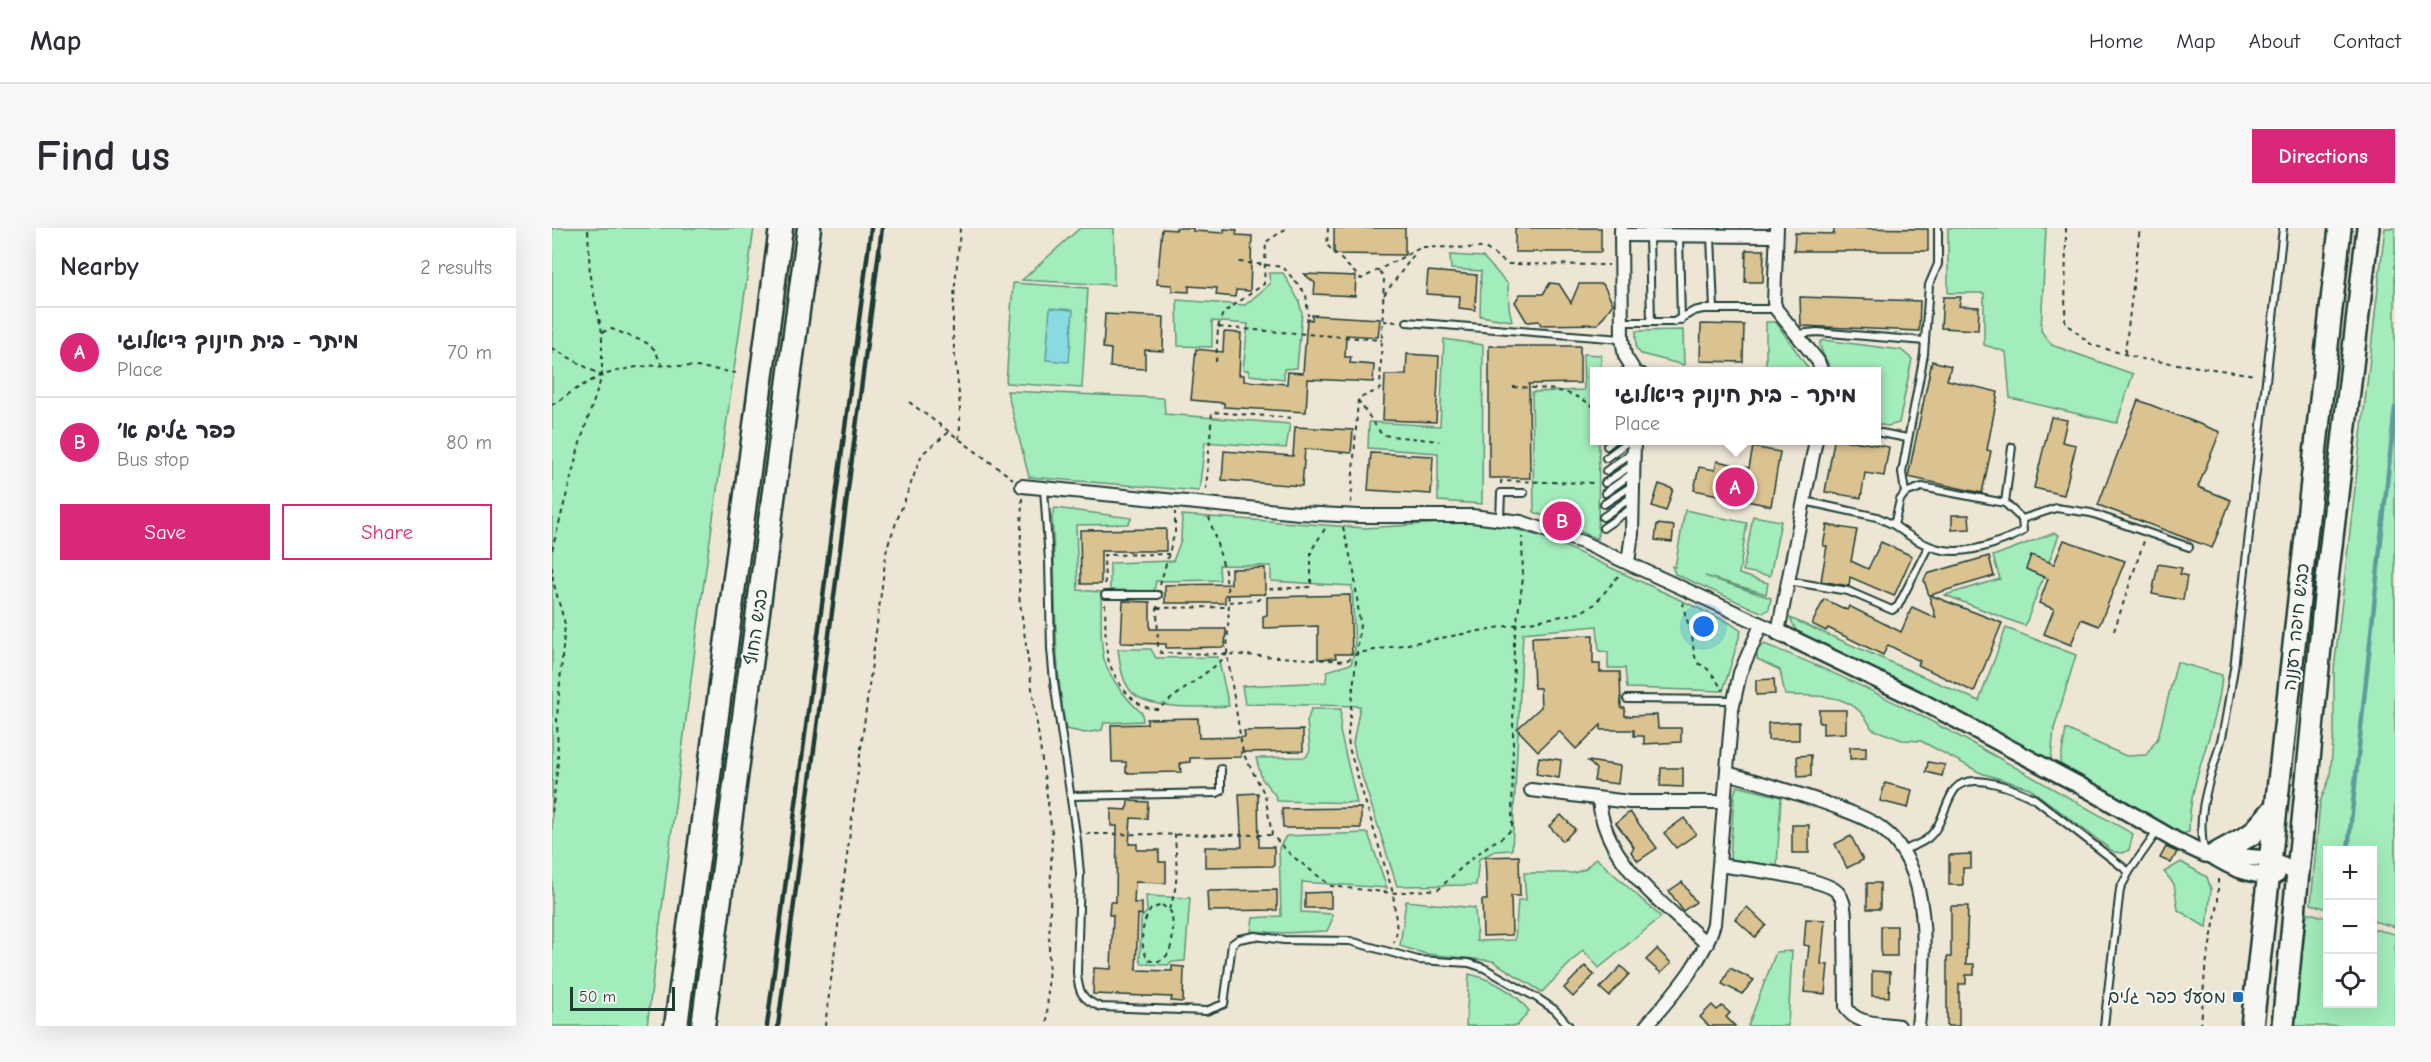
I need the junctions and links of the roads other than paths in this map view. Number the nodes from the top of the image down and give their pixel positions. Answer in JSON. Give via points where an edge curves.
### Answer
{"nodes":[{"id":1,"x":781,"y":228,"type":"edge"},
{"id":2,"x":809,"y":228,"type":"edge"},
{"id":3,"x":1938,"y":228,"type":"edge"},
{"id":4,"x":2283,"y":228,"type":"edge"},
{"id":5,"x":2340,"y":228,"type":"edge"},
{"id":6,"x":2368,"y":228,"type":"edge"},
{"id":7,"x":1621,"y":232,"type":"edge"},
{"id":8,"x":1776,"y":232,"type":"edge"},
{"id":9,"x":1649,"y":236,"type":"junction"},
{"id":10,"x":1679,"y":236,"type":"junction"},
{"id":11,"x":1711,"y":236,"type":"junction"},
{"id":12,"x":1713,"y":309,"type":"junction"},
{"id":13,"x":1776,"y":309,"type":"junction"},
{"id":14,"x":1681,"y":320,"type":"junction"},
{"id":15,"x":1407,"y":322,"type":"road end"},
{"id":16,"x":1622,"y":322,"type":"junction"},
{"id":17,"x":1651,"y":322,"type":"junction"},
{"id":18,"x":1797,"y":334,"type":"junction"},
{"id":19,"x":1622,"y":339,"type":"junction"},
{"id":20,"x":1925,"y":341,"type":"junction"},
{"id":21,"x":1632,"y":367,"type":"edge"},
{"id":22,"x":1820,"y":367,"type":"edge"},
{"id":23,"x":1881,"y":433,"type":"edge"},
{"id":24,"x":1907,"y":438,"type":"junction"},
{"id":25,"x":1815,"y":445,"type":"edge"},
{"id":26,"x":2012,"y":447,"type":"dead end"},
{"id":27,"x":1606,"y":458,"type":"dead end"},
{"id":28,"x":1633,"y":470,"type":"edge"},
{"id":29,"x":1606,"y":471,"type":"dead end"},
{"id":30,"x":1605,"y":483,"type":"road end"},
{"id":31,"x":1022,"y":486,"type":"road end"},
{"id":32,"x":1044,"y":489,"type":"junction"},
{"id":33,"x":1524,"y":493,"type":"dead end"},
{"id":34,"x":1605,"y":493,"type":"dead end"},
{"id":35,"x":1905,"y":493,"type":"junction"},
{"id":36,"x":1804,"y":501,"type":"junction"},
{"id":37,"x":2005,"y":503,"type":"junction"},
{"id":38,"x":1604,"y":504,"type":"dead end"},
{"id":39,"x":1603,"y":517,"type":"dead end"},
{"id":40,"x":1500,"y":518,"type":"junction"},
{"id":41,"x":2022,"y":519,"type":"junction"},
{"id":42,"x":1894,"y":525,"type":"junction"},
{"id":43,"x":1603,"y":528,"type":"dead end"},
{"id":44,"x":1928,"y":547,"type":"junction"},
{"id":45,"x":2189,"y":548,"type":"dead end"},
{"id":46,"x":1628,"y":562,"type":"junction"},
{"id":47,"x":1788,"y":580,"type":"junction"},
{"id":48,"x":1105,"y":595,"type":"road end"},
{"id":49,"x":1158,"y":595,"type":"road end"},
{"id":50,"x":1761,"y":625,"type":"junction"},
{"id":51,"x":1778,"y":632,"type":"junction"},
{"id":52,"x":1628,"y":699,"type":"dead end"},
{"id":53,"x":1732,"y":700,"type":"junction"},
{"id":54,"x":1221,"y":769,"type":"dead end"},
{"id":55,"x":1726,"y":773,"type":"junction"},
{"id":56,"x":1531,"y":790,"type":"dead end"},
{"id":57,"x":1071,"y":796,"type":"junction"},
{"id":58,"x":1599,"y":800,"type":"junction"},
{"id":59,"x":1724,"y":802,"type":"junction"},
{"id":60,"x":2277,"y":806,"type":"junction"},
{"id":61,"x":2158,"y":830,"type":"junction"},
{"id":62,"x":1902,"y":850,"type":"junction"},
{"id":63,"x":2210,"y":854,"type":"junction"},
{"id":64,"x":1719,"y":865,"type":"junction"},
{"id":65,"x":2268,"y":868,"type":"junction"},
{"id":66,"x":2129,"y":872,"type":"junction"},
{"id":67,"x":2299,"y":873,"type":"junction"},
{"id":68,"x":1707,"y":944,"type":"junction"},
{"id":69,"x":676,"y":1026,"type":"edge"},
{"id":70,"x":703,"y":1026,"type":"edge"},
{"id":71,"x":1569,"y":1026,"type":"edge"},
{"id":72,"x":1646,"y":1026,"type":"edge"},
{"id":73,"x":1899,"y":1026,"type":"edge"},
{"id":74,"x":1918,"y":1026,"type":"edge"},
{"id":75,"x":2104,"y":1026,"type":"edge"},
{"id":76,"x":2252,"y":1026,"type":"edge"},
{"id":77,"x":2283,"y":1026,"type":"edge"}],
"edges":[{"from":1,"to":69,"type":"highway","name":"כביש החוף"},
{"from":2,"to":70,"type":"highway","name":"כביש החוף"},
{"from":3,"to":20,"type":"lane","via":[[1938,264],[1929,285]]},
{"from":4,"to":63,"type":"lane","via":[[2234,669],[2222,735],[2201,812],[2201,835]]},
{"from":5,"to":60,"type":"highway","name":"כביש חיפה רעננה"},
{"from":6,"to":67,"type":"highway","name":"כביש חיפה רעננה","via":[[2324,606]]},
{"from":7,"to":9,"type":"street"},
{"from":7,"to":16,"type":"street"},
{"from":8,"to":11,"type":"street"},
{"from":8,"to":13,"type":"street"},
{"from":9,"to":10,"type":"street"},
{"from":9,"to":17,"type":"lane"},
{"from":10,"to":11,"type":"street"},
{"from":10,"to":14,"type":"lane"},
{"from":11,"to":12,"type":"lane"},
{"from":12,"to":13,"type":"lane"},
{"from":12,"to":14,"type":"lane","via":[[1694,311]]},
{"from":13,"to":18,"type":"street"},
{"from":14,"to":17,"type":"lane"},
{"from":15,"to":19,"type":"lane"},
{"from":16,"to":17,"type":"lane"},
{"from":16,"to":19,"type":"street"},
{"from":18,"to":20,"type":"lane","via":[[1817,332]]},
{"from":18,"to":22,"type":"street"},
{"from":19,"to":21,"type":"street"},
{"from":20,"to":24,"type":"lane"},
{"from":23,"to":24,"type":"lane"},
{"from":24,"to":35,"type":"lane","via":[[1902,472]]},
{"from":25,"to":36,"type":"street"},
{"from":26,"to":37,"type":"lane"},
{"from":27,"to":28,"type":"lane"},
{"from":28,"to":29,"type":"lane"},
{"from":28,"to":30,"type":"lane"},
{"from":28,"to":34,"type":"lane"},
{"from":28,"to":38,"type":"lane"},
{"from":28,"to":39,"type":"lane"},
{"from":28,"to":43,"type":"lane"},
{"from":28,"to":46,"type":"street"},
{"from":31,"to":32,"type":"street"},
{"from":32,"to":40,"type":"street","via":[[1342,515]]},
{"from":32,"to":57,"type":"lane","via":[[1052,660]]},
{"from":33,"to":40,"type":"lane","via":[[1501,493]]},
{"from":35,"to":37,"type":"lane","via":[[1922,487]]},
{"from":35,"to":42,"type":"lane"},
{"from":36,"to":42,"type":"lane","via":[[1876,517]]},
{"from":36,"to":47,"type":"street"},
{"from":37,"to":41,"type":"lane"},
{"from":40,"to":46,"type":"street","via":[[1560,533]]},
{"from":41,"to":44,"type":"lane","via":[[2023,531],[1981,548],[1957,552]]},
{"from":41,"to":45,"type":"lane","via":[[2056,508],[2091,513]]},
{"from":42,"to":44,"type":"lane"},
{"from":44,"to":47,"type":"lane","via":[[1898,606],[1892,610],[1848,591]]},
{"from":46,"to":50,"type":"street"},
{"from":47,"to":51,"type":"street"},
{"from":48,"to":49,"type":"lane"},
{"from":50,"to":51,"type":"street"},
{"from":50,"to":53,"type":"street"},
{"from":51,"to":61,"type":"street","via":[[1917,699]]},
{"from":52,"to":53,"type":"lane"},
{"from":53,"to":55,"type":"street"},
{"from":54,"to":57,"type":"lane","via":[[1221,791],[1217,793]]},
{"from":55,"to":59,"type":"street"},
{"from":55,"to":62,"type":"street","via":[[1867,820],[1891,836]]},
{"from":56,"to":58,"type":"street"},
{"from":57,"to":71,"type":"lane","via":[[1080,873],[1078,988],[1088,1002],[1101,1007],[1206,1011],[1217,1008],[1224,1004],[1232,945],[1239,939],[1255,936],[1350,941],[1418,960],[1469,963],[1554,1010]]},
{"from":58,"to":59,"type":"street"},
{"from":58,"to":68,"type":"street","via":[[1600,817],[1611,844],[1649,889]]},
{"from":59,"to":64,"type":"street"},
{"from":60,"to":63,"type":"highway","via":[[2252,834]]},
{"from":60,"to":65,"type":"highway","name":"כביש חיפה רעננה"},
{"from":61,"to":63,"type":"street"},
{"from":61,"to":66,"type":"lane"},
{"from":62,"to":66,"type":"lane","via":[[1927,839],[1956,789],[1965,782],[1979,780],[2035,799]]},
{"from":62,"to":74,"type":"street","via":[[1919,893],[1923,922],[1924,973]]},
{"from":63,"to":65,"type":"street"},
{"from":64,"to":68,"type":"street","via":[[1714,924]]},
{"from":64,"to":73,"type":"street","via":[[1820,882],[1839,892],[1845,916],[1846,1007],[1858,1020]]},
{"from":65,"to":67,"type":"street"},
{"from":65,"to":76,"type":"highway","name":"כביש חיפה רעננה"},
{"from":66,"to":75,"type":"lane","via":[[2117,900]]},
{"from":67,"to":77,"type":"highway","name":"כביש חיפה רעננה"},
{"from":68,"to":72,"type":"street","via":[[1693,969]]}]}
